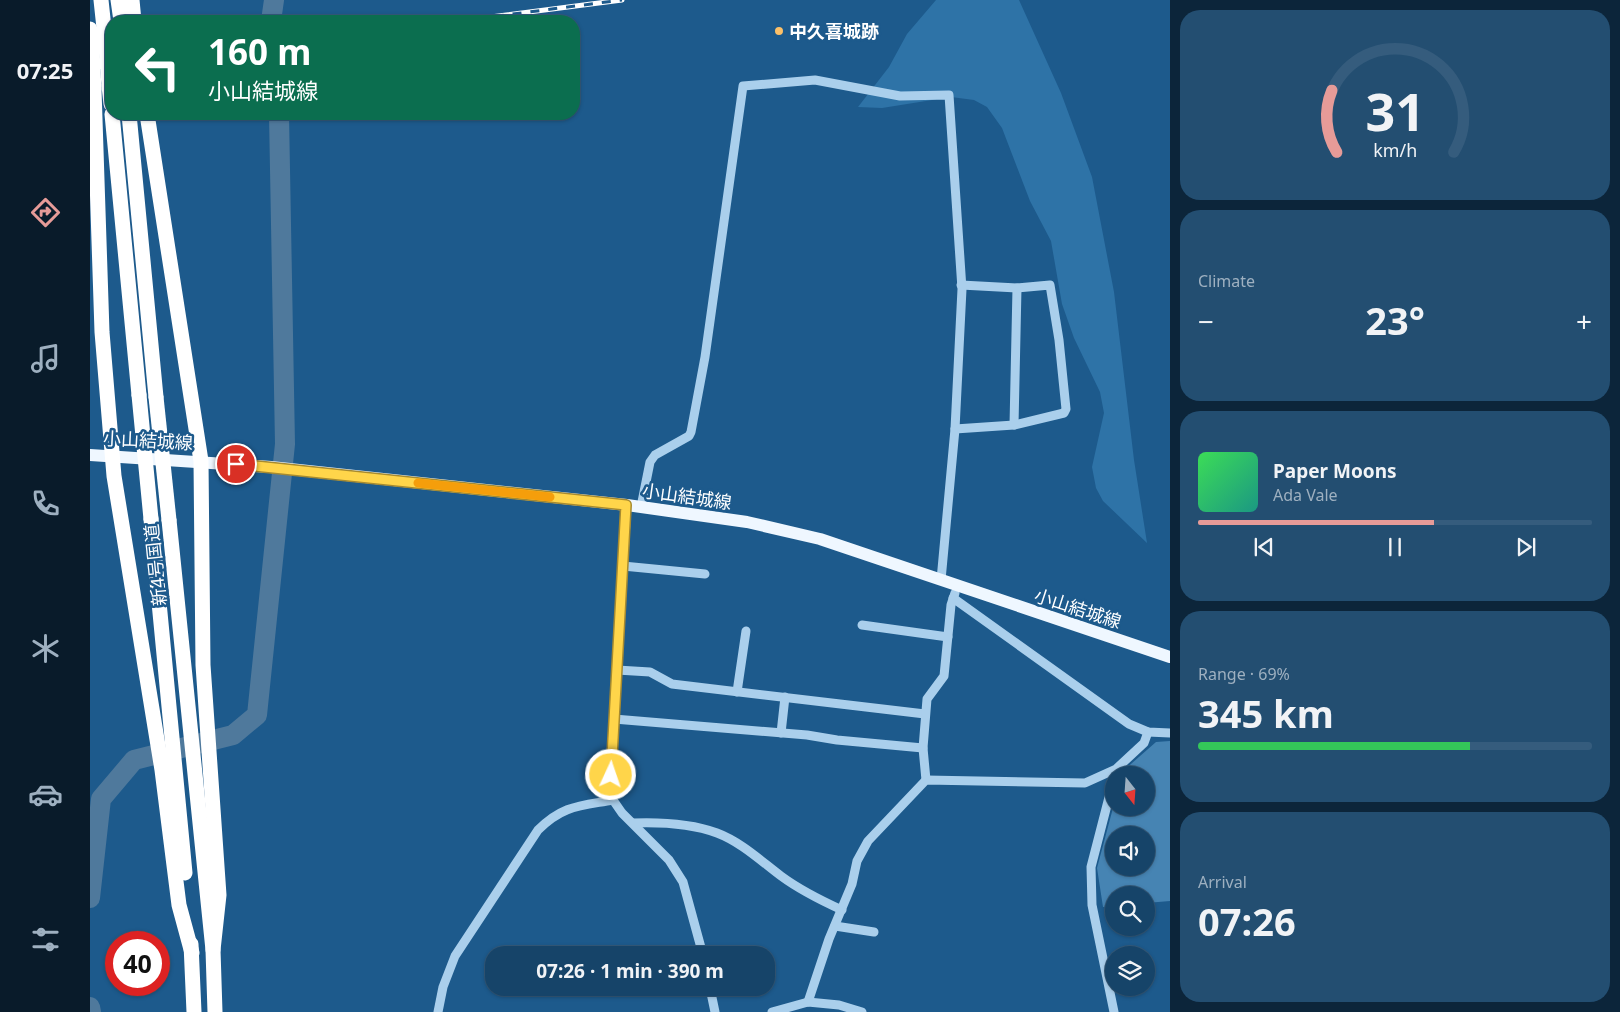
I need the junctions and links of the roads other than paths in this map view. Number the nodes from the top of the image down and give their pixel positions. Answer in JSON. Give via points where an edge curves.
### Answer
{"nodes":[{"id":1,"x":101,"y":0,"type":"edge"},
{"id":2,"x":118,"y":0,"type":"edge"},
{"id":3,"x":132,"y":0,"type":"edge"},
{"id":4,"x":119,"y":15,"type":"edge"},
{"id":5,"x":133,"y":15,"type":"edge"},
{"id":6,"x":90,"y":29,"type":"edge"},
{"id":7,"x":99,"y":48,"type":"junction"},
{"id":8,"x":105,"y":69,"type":"edge"},
{"id":9,"x":113,"y":120,"type":"edge"},
{"id":10,"x":130,"y":120,"type":"edge"},
{"id":11,"x":148,"y":120,"type":"edge"},
{"id":12,"x":961,"y":285,"type":"junction"},
{"id":13,"x":1017,"y":288,"type":"junction"},
{"id":14,"x":1014,"y":425,"type":"junction"},
{"id":15,"x":955,"y":429,"type":"junction"},
{"id":16,"x":90,"y":455,"type":"edge"},
{"id":17,"x":112,"y":455,"type":"junction"},
{"id":18,"x":201,"y":461,"type":"junction"},
{"id":19,"x":626,"y":505,"type":"junction"},
{"id":20,"x":641,"y":507,"type":"junction"},
{"id":21,"x":623,"y":566,"type":"junction"},
{"id":22,"x":705,"y":574,"type":"dead end"},
{"id":23,"x":941,"y":580,"type":"junction"},
{"id":24,"x":955,"y":592,"type":"junction"},
{"id":25,"x":862,"y":625,"type":"dead end"},
{"id":26,"x":746,"y":631,"type":"dead end"},
{"id":27,"x":948,"y":637,"type":"junction"},
{"id":28,"x":1170,"y":657,"type":"edge"},
{"id":29,"x":617,"y":670,"type":"junction"},
{"id":30,"x":737,"y":692,"type":"junction"},
{"id":31,"x":785,"y":697,"type":"junction"},
{"id":32,"x":926,"y":714,"type":"junction"},
{"id":33,"x":614,"y":719,"type":"junction"},
{"id":34,"x":1148,"y":732,"type":"junction"},
{"id":35,"x":781,"y":733,"type":"junction"},
{"id":36,"x":1170,"y":733,"type":"edge"},
{"id":37,"x":923,"y":748,"type":"junction"},
{"id":38,"x":1122,"y":766,"type":"edge"},
{"id":39,"x":169,"y":767,"type":"junction"},
{"id":40,"x":1105,"y":777,"type":"edge"},
{"id":41,"x":926,"y":780,"type":"junction"},
{"id":42,"x":614,"y":800,"type":"junction"},
{"id":43,"x":1105,"y":813,"type":"edge"},
{"id":44,"x":633,"y":823,"type":"junction"},
{"id":45,"x":842,"y":910,"type":"junction"},
{"id":46,"x":835,"y":926,"type":"junction"},
{"id":47,"x":874,"y":932,"type":"dead end"},
{"id":48,"x":701,"y":946,"type":"edge"},
{"id":49,"x":213,"y":950,"type":"junction"},
{"id":50,"x":712,"y":996,"type":"edge"},
{"id":51,"x":808,"y":1002,"type":"junction"},
{"id":52,"x":194,"y":1012,"type":"edge"},
{"id":53,"x":215,"y":1012,"type":"edge"},
{"id":54,"x":438,"y":1012,"type":"edge"},
{"id":55,"x":715,"y":1012,"type":"edge"},
{"id":56,"x":772,"y":1012,"type":"edge"},
{"id":57,"x":862,"y":1012,"type":"edge"},
{"id":58,"x":1114,"y":1012,"type":"edge"}],
"edges":[{"from":1,"to":7,"type":"highway"},
{"from":2,"to":4,"type":"highway"},
{"from":3,"to":5,"type":"highway"},
{"from":6,"to":7,"type":"highway"},
{"from":7,"to":8,"type":"highway","bridge":true},
{"from":7,"to":17,"type":"highway","bridge":true,"via":[[94,89],[102,332]]},
{"from":9,"to":39,"type":"highway","name":"新4号国道","bridge":true,"via":[[173,737]]},
{"from":10,"to":49,"type":"highway","name":"新4号国道","bridge":true},
{"from":11,"to":18,"type":"highway"},
{"from":12,"to":13,"type":"street"},
{"from":12,"to":15,"type":"street"},
{"from":12,"to":20,"type":"street","via":[[949,95],[900,96],[815,80],[743,86],[705,357],[691,432],[655,455],[650,462]]},
{"from":13,"to":14,"type":"street"},
{"from":13,"to":14,"type":"street","via":[[1050,285],[1066,409],[1064,413]]},
{"from":14,"to":15,"type":"street"},
{"from":15,"to":23,"type":"street"},
{"from":16,"to":17,"type":"main road","name":"小山結城線"},
{"from":17,"to":18,"type":"main road","name":"小山結城線"},
{"from":17,"to":39,"type":"highway","via":[[157,742]]},
{"from":18,"to":19,"type":"main road","name":"小山結城線"},
{"from":18,"to":49,"type":"highway","via":[[203,665],[219,895]]},
{"from":19,"to":20,"type":"main road","name":"小山結城線"},
{"from":19,"to":21,"type":"street"},
{"from":20,"to":23,"type":"main road","name":"小山結城線","via":[[764,525],[820,539]]},
{"from":21,"to":22,"type":"street"},
{"from":21,"to":29,"type":"street"},
{"from":23,"to":24,"type":"main road","name":"小山結城線"},
{"from":24,"to":27,"type":"street"},
{"from":24,"to":28,"type":"main road","name":"小山結城線"},
{"from":24,"to":34,"type":"street","via":[[1129,724]]},
{"from":25,"to":27,"type":"street"},
{"from":26,"to":30,"type":"street"},
{"from":27,"to":32,"type":"street","via":[[944,676],[927,699]]},
{"from":29,"to":30,"type":"street","via":[[650,672],[672,684]]},
{"from":29,"to":33,"type":"street"},
{"from":30,"to":31,"type":"street"},
{"from":31,"to":32,"type":"street"},
{"from":31,"to":35,"type":"street"},
{"from":32,"to":37,"type":"street"},
{"from":33,"to":35,"type":"street"},
{"from":33,"to":42,"type":"street","via":[[611,775]]},
{"from":34,"to":36,"type":"street"},
{"from":34,"to":38,"type":"street","via":[[1144,743]]},
{"from":35,"to":37,"type":"street"},
{"from":37,"to":41,"type":"street"},
{"from":39,"to":52,"type":"highway","name":"新4号国道","via":[[192,953]]},
{"from":40,"to":41,"type":"street","via":[[1085,783]]},
{"from":41,"to":45,"type":"street","via":[[868,841],[857,861]]},
{"from":42,"to":44,"type":"street"},
{"from":42,"to":54,"type":"street","via":[[554,814],[538,830],[455,956]]},
{"from":43,"to":58,"type":"street","via":[[1091,868],[1092,905]]},
{"from":44,"to":45,"type":"street","via":[[662,822],[718,833],[746,848],[810,895]]},
{"from":44,"to":48,"type":"street","via":[[670,860],[683,882]]},
{"from":45,"to":46,"type":"street"},
{"from":46,"to":47,"type":"street"},
{"from":46,"to":51,"type":"street"},
{"from":49,"to":53,"type":"highway","name":"新4号国道"},
{"from":50,"to":55,"type":"street"},
{"from":51,"to":56,"type":"street"},
{"from":51,"to":57,"type":"street"}]}
